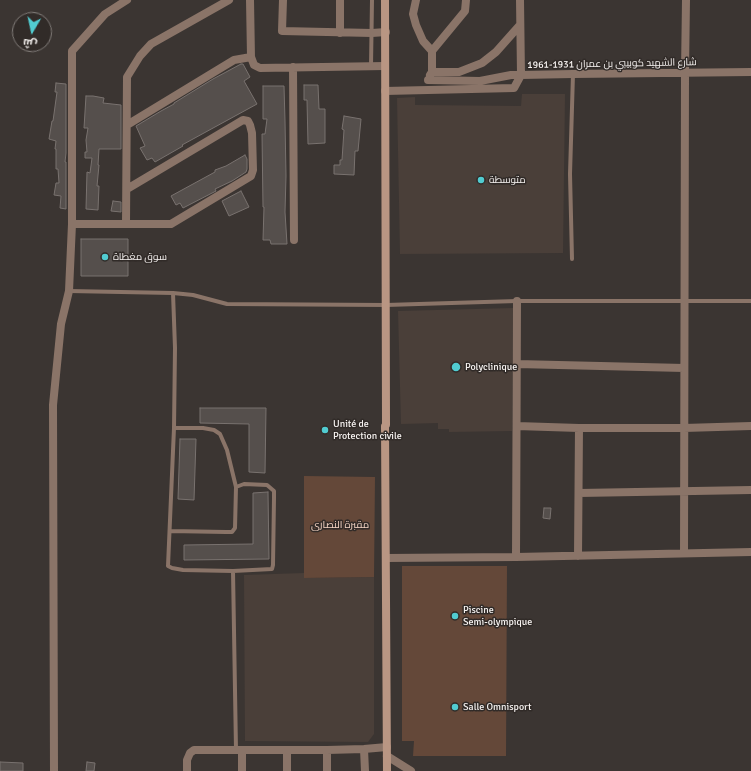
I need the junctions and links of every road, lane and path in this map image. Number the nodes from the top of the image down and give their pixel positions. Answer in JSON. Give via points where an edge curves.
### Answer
{"nodes":[{"id":1,"x":127,"y":0,"type":"edge"},
{"id":2,"x":229,"y":0,"type":"edge"},
{"id":3,"x":250,"y":0,"type":"edge"},
{"id":4,"x":283,"y":0,"type":"edge"},
{"id":5,"x":340,"y":0,"type":"edge"},
{"id":6,"x":372,"y":0,"type":"edge"},
{"id":7,"x":385,"y":0,"type":"edge"},
{"id":8,"x":416,"y":0,"type":"edge"},
{"id":9,"x":466,"y":0,"type":"edge"},
{"id":10,"x":520,"y":0,"type":"edge"},
{"id":11,"x":686,"y":0,"type":"edge"},
{"id":12,"x":520,"y":24,"type":"junction"},
{"id":13,"x":340,"y":32,"type":"junction"},
{"id":14,"x":386,"y":32,"type":"junction"},
{"id":15,"x":372,"y":33,"type":"junction"},
{"id":16,"x":432,"y":51,"type":"junction"},
{"id":17,"x":251,"y":57,"type":"junction"},
{"id":18,"x":371,"y":66,"type":"junction"},
{"id":19,"x":385,"y":66,"type":"junction"},
{"id":20,"x":292,"y":67,"type":"junction"},
{"id":21,"x":432,"y":72,"type":"junction"},
{"id":22,"x":685,"y":72,"type":"junction"},
{"id":23,"x":751,"y":72,"type":"edge"},
{"id":24,"x":573,"y":74,"type":"junction"},
{"id":25,"x":521,"y":76,"type":"junction"},
{"id":26,"x":428,"y":80,"type":"junction"},
{"id":27,"x":426,"y":90,"type":"junction"},
{"id":28,"x":385,"y":91,"type":"junction"},
{"id":29,"x":127,"y":125,"type":"junction"},
{"id":30,"x":127,"y":189,"type":"junction"},
{"id":31,"x":72,"y":224,"type":"junction"},
{"id":32,"x":126,"y":224,"type":"junction"},
{"id":33,"x":294,"y":240,"type":"dead end"},
{"id":34,"x":572,"y":259,"type":"dead end"},
{"id":35,"x":68,"y":291,"type":"junction"},
{"id":36,"x":173,"y":293,"type":"junction"},
{"id":37,"x":517,"y":301,"type":"junction"},
{"id":38,"x":684,"y":301,"type":"junction"},
{"id":39,"x":751,"y":301,"type":"edge"},
{"id":40,"x":386,"y":305,"type":"junction"},
{"id":41,"x":517,"y":364,"type":"junction"},
{"id":42,"x":684,"y":368,"type":"junction"},
{"id":43,"x":517,"y":426,"type":"junction"},
{"id":44,"x":751,"y":426,"type":"edge"},
{"id":45,"x":174,"y":428,"type":"junction"},
{"id":46,"x":580,"y":428,"type":"junction"},
{"id":47,"x":684,"y":428,"type":"junction"},
{"id":48,"x":236,"y":486,"type":"junction"},
{"id":49,"x":751,"y":490,"type":"edge"},
{"id":50,"x":684,"y":491,"type":"junction"},
{"id":51,"x":579,"y":493,"type":"junction"},
{"id":52,"x":170,"y":532,"type":"junction"},
{"id":53,"x":751,"y":552,"type":"edge"},
{"id":54,"x":684,"y":553,"type":"junction"},
{"id":55,"x":578,"y":556,"type":"junction"},
{"id":56,"x":516,"y":557,"type":"junction"},
{"id":57,"x":386,"y":558,"type":"junction"},
{"id":58,"x":232,"y":571,"type":"junction"},
{"id":59,"x":387,"y":746,"type":"junction"},
{"id":60,"x":364,"y":749,"type":"junction"},
{"id":61,"x":239,"y":750,"type":"junction"},
{"id":62,"x":287,"y":750,"type":"junction"},
{"id":63,"x":327,"y":750,"type":"junction"},
{"id":64,"x":387,"y":756,"type":"junction"},
{"id":65,"x":408,"y":770,"type":"edge"},
{"id":66,"x":54,"y":771,"type":"edge"},
{"id":67,"x":187,"y":771,"type":"edge"},
{"id":68,"x":242,"y":771,"type":"edge"},
{"id":69,"x":287,"y":771,"type":"edge"},
{"id":70,"x":328,"y":771,"type":"edge"},
{"id":71,"x":365,"y":771,"type":"edge"},
{"id":72,"x":387,"y":771,"type":"edge"}],
"edges":[{"from":1,"to":31,"type":"street","via":[[105,14],[72,51]]},
{"from":2,"to":29,"type":"street","via":[[151,44],[140,56],[127,77]]},
{"from":3,"to":17,"type":"street"},
{"from":4,"to":13,"type":"street","via":[[282,31]]},
{"from":5,"to":13,"type":"street"},
{"from":6,"to":15,"type":"lane"},
{"from":7,"to":14,"type":"main road"},
{"from":8,"to":16,"type":"street","via":[[413,14],[416,25],[423,41]]},
{"from":9,"to":16,"type":"street","via":[[465,11]]},
{"from":10,"to":12,"type":"street"},
{"from":11,"to":22,"type":"street"},
{"from":12,"to":21,"type":"street","via":[[496,52],[482,63],[459,72]]},
{"from":12,"to":25,"type":"street"},
{"from":13,"to":15,"type":"street"},
{"from":14,"to":15,"type":"street"},
{"from":14,"to":19,"type":"main road"},
{"from":15,"to":18,"type":"lane"},
{"from":16,"to":21,"type":"street"},
{"from":17,"to":20,"type":"street","via":[[254,65],[260,68]]},
{"from":17,"to":29,"type":"street","via":[[234,60]]},
{"from":18,"to":19,"type":"street"},
{"from":18,"to":20,"type":"street"},
{"from":19,"to":28,"type":"main road"},
{"from":20,"to":33,"type":"street"},
{"from":21,"to":26,"type":"street"},
{"from":22,"to":23,"type":"street","name":"شارع الشهيد كوبيبي بن عمران 1931-1961"},
{"from":22,"to":24,"type":"street","name":"شارع الشهيد كوبيبي بن عمران 1931-1961"},
{"from":22,"to":38,"type":"street"},
{"from":24,"to":25,"type":"street","name":"شارع الشهيد كوبيبي بن عمران 1931-1961"},
{"from":24,"to":34,"type":"lane","via":[[570,174]]},
{"from":25,"to":26,"type":"street","via":[[511,75],[480,81]]},
{"from":25,"to":27,"type":"street","name":"شارع الشهيد كوبيبي بن عمران 1931-1961","via":[[514,88]]},
{"from":26,"to":27,"type":"street"},
{"from":27,"to":28,"type":"street","name":"شارع الشهيد كوبيبي بن عمران 1931-1961"},
{"from":28,"to":40,"type":"main road"},
{"from":29,"to":30,"type":"street"},
{"from":30,"to":32,"type":"street"},
{"from":30,"to":32,"type":"street","via":[[243,120],[248,121],[252,134],[251,176],[171,224]]},
{"from":31,"to":32,"type":"street"},
{"from":31,"to":35,"type":"street"},
{"from":35,"to":36,"type":"lane"},
{"from":35,"to":66,"type":"street","via":[[61,324],[53,405]]},
{"from":36,"to":40,"type":"lane","via":[[227,304]]},
{"from":36,"to":45,"type":"lane"},
{"from":37,"to":38,"type":"lane"},
{"from":37,"to":40,"type":"lane"},
{"from":37,"to":41,"type":"street"},
{"from":38,"to":39,"type":"lane"},
{"from":38,"to":42,"type":"street"},
{"from":40,"to":57,"type":"main road"},
{"from":41,"to":42,"type":"street"},
{"from":41,"to":43,"type":"street"},
{"from":42,"to":47,"type":"street"},
{"from":43,"to":46,"type":"street"},
{"from":43,"to":56,"type":"street"},
{"from":44,"to":47,"type":"street"},
{"from":45,"to":48,"type":"lane","via":[[203,428],[220,434]]},
{"from":45,"to":52,"type":"lane"},
{"from":46,"to":47,"type":"street"},
{"from":46,"to":51,"type":"street"},
{"from":47,"to":50,"type":"street"},
{"from":48,"to":52,"type":"lane","via":[[235,528],[232,532]]},
{"from":48,"to":58,"type":"lane","via":[[267,485],[274,491],[273,565],[272,569]]},
{"from":49,"to":50,"type":"street"},
{"from":50,"to":51,"type":"street"},
{"from":50,"to":54,"type":"street"},
{"from":51,"to":55,"type":"street"},
{"from":52,"to":58,"type":"lane","via":[[168,566],[182,570]]},
{"from":53,"to":54,"type":"street"},
{"from":54,"to":55,"type":"street"},
{"from":55,"to":56,"type":"street"},
{"from":56,"to":57,"type":"street"},
{"from":57,"to":59,"type":"main road"},
{"from":58,"to":61,"type":"lane"},
{"from":59,"to":60,"type":"street"},
{"from":59,"to":64,"type":"main road"},
{"from":60,"to":63,"type":"street"},
{"from":60,"to":71,"type":"street"},
{"from":61,"to":62,"type":"street"},
{"from":61,"to":67,"type":"street","via":[[194,750],[187,760]]},
{"from":61,"to":68,"type":"street"},
{"from":62,"to":63,"type":"street"},
{"from":62,"to":69,"type":"street"},
{"from":63,"to":70,"type":"street"},
{"from":64,"to":65,"type":"street"},
{"from":64,"to":72,"type":"main road"}]}
